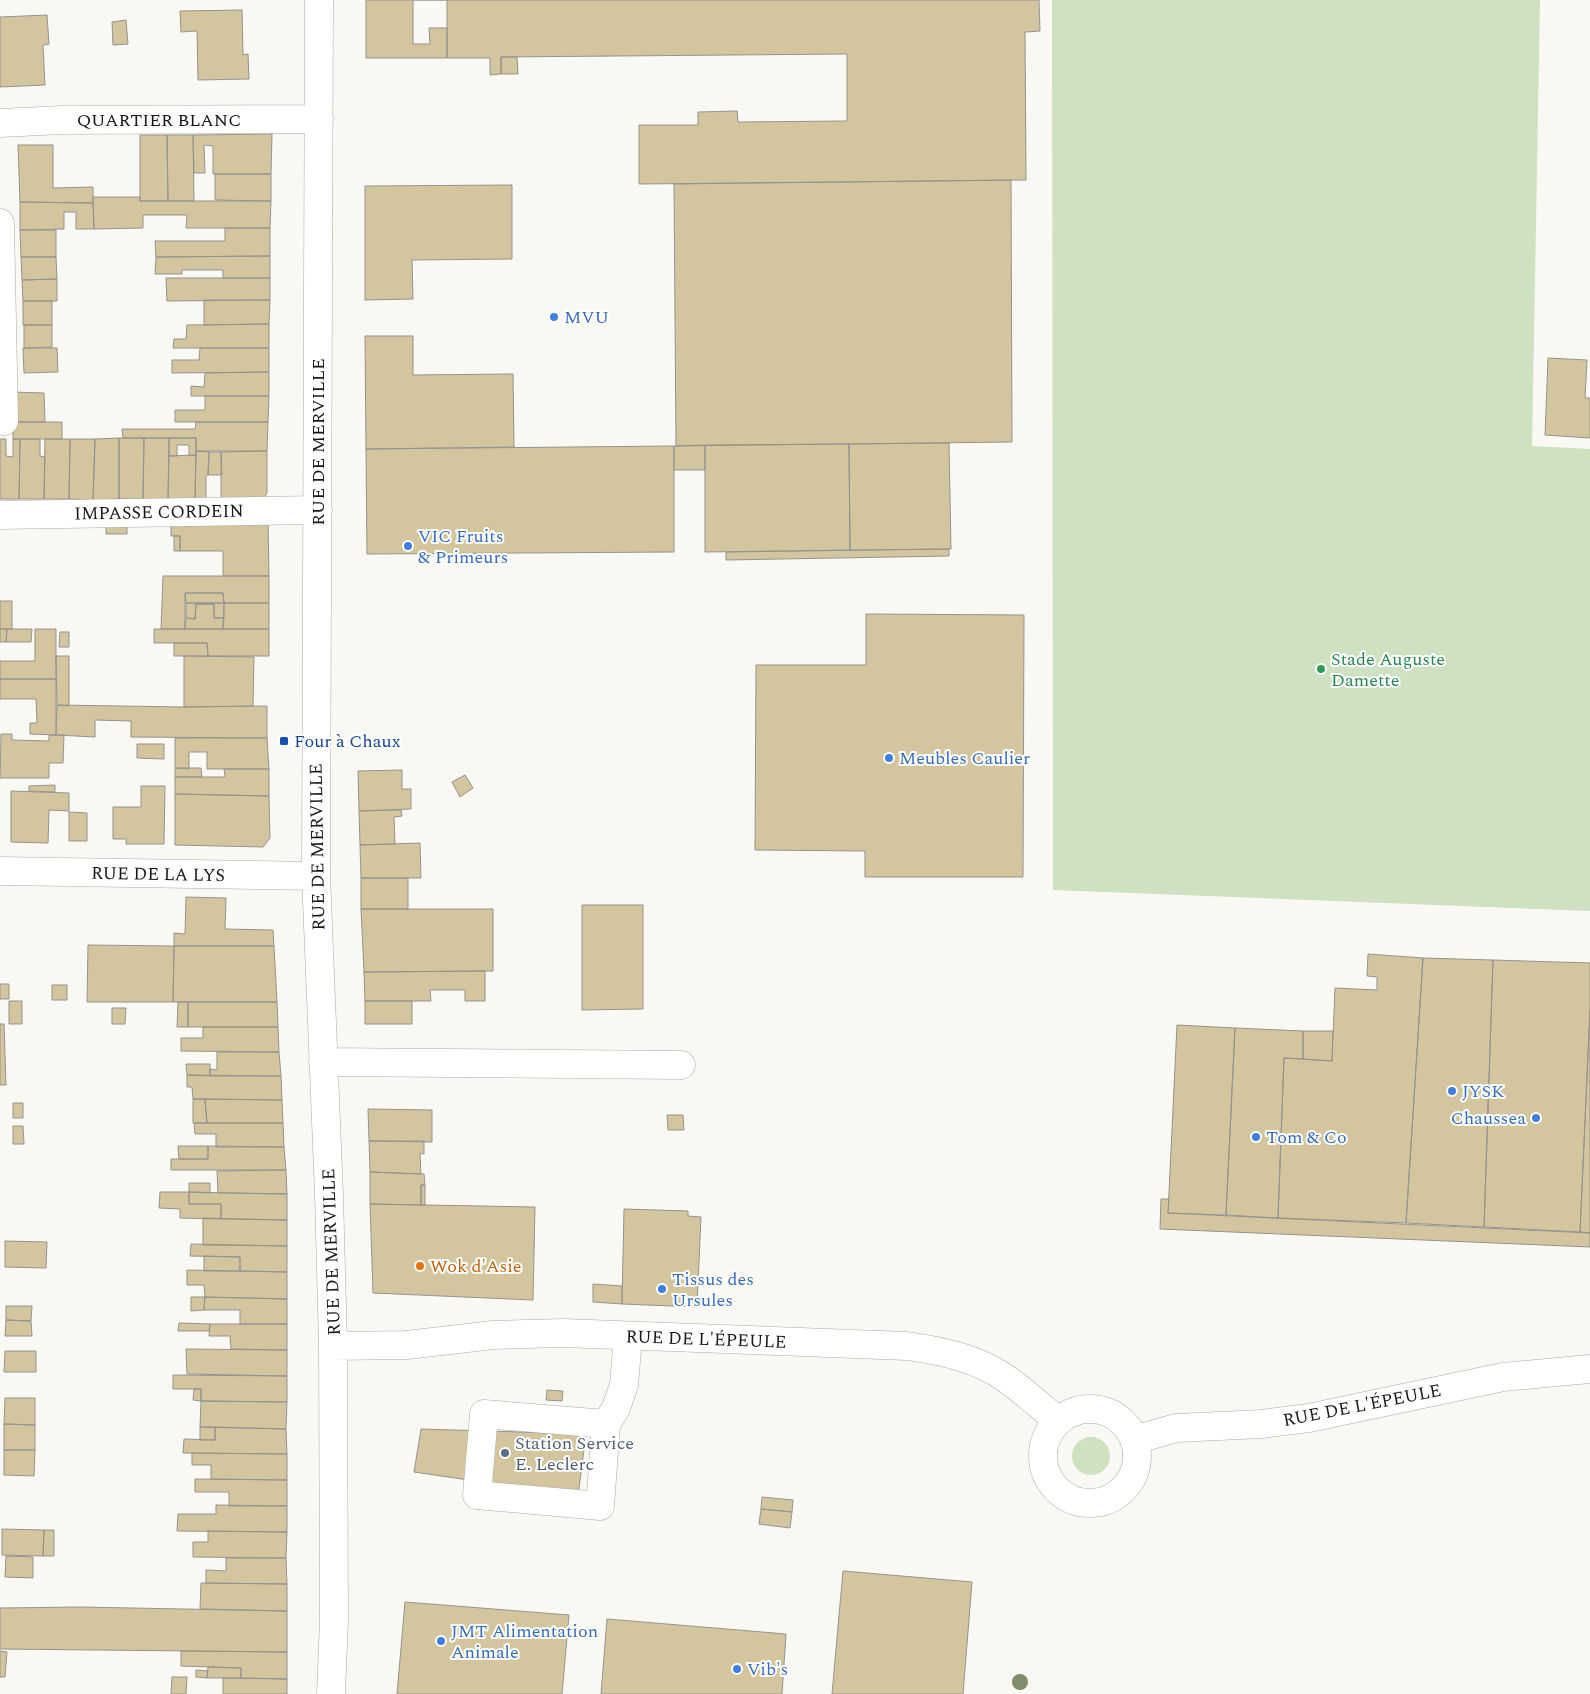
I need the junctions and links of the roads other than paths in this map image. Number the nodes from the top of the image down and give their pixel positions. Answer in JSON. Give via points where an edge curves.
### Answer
{"nodes":[{"id":1,"x":320,"y":0,"type":"edge"},
{"id":2,"x":319,"y":119,"type":"junction"},
{"id":3,"x":0,"y":123,"type":"edge"},
{"id":4,"x":0,"y":223,"type":"edge"},
{"id":5,"x":4,"y":420,"type":"dead end"},
{"id":6,"x":318,"y":510,"type":"junction"},
{"id":7,"x":0,"y":515,"type":"edge"},
{"id":8,"x":0,"y":871,"type":"edge"},
{"id":9,"x":316,"y":876,"type":"junction"},
{"id":10,"x":323,"y":1062,"type":"junction"},
{"id":11,"x":681,"y":1065,"type":"dead end"},
{"id":12,"x":628,"y":1336,"type":"junction"},
{"id":13,"x":333,"y":1346,"type":"junction"},
{"id":14,"x":1590,"y":1370,"type":"edge"},
{"id":15,"x":1058,"y":1422,"type":"junction"},
{"id":16,"x":606,"y":1424,"type":"junction"},
{"id":17,"x":1134,"y":1440,"type":"junction"},
{"id":18,"x":331,"y":1694,"type":"edge"}],
"edges":[{"from":1,"to":2,"type":"street","name":"RUE DE MERVILLE"},
{"from":2,"to":3,"type":"street","name":"QUARTIER BLANC"},
{"from":2,"to":6,"type":"street","name":"RUE DE MERVILLE"},
{"from":4,"to":5,"type":"street"},
{"from":6,"to":7,"type":"street","name":"IMPASSE CORDEIN"},
{"from":6,"to":9,"type":"street","name":"RUE DE MERVILLE"},
{"from":8,"to":9,"type":"street","name":"RUE DE LA LYS"},
{"from":9,"to":10,"type":"street","name":"RUE DE MERVILLE"},
{"from":10,"to":11,"type":"street"},
{"from":10,"to":13,"type":"street","name":"RUE DE MERVILLE"},
{"from":12,"to":13,"type":"street","name":"RUE DE L'ÉPEULE","via":[[530,1334],[478,1336],[408,1345]]},
{"from":12,"to":15,"type":"street","name":"RUE DE L'ÉPEULE","via":[[886,1345],[945,1352],[969,1359],[1007,1379]]},
{"from":12,"to":16,"type":"street","via":[[624,1385]]},
{"from":13,"to":18,"type":"street","name":"RUE DE MERVILLE","via":[[334,1621]]},
{"from":14,"to":17,"type":"street","name":"RUE DE L'ÉPEULE","via":[[1503,1377],[1302,1419],[1184,1427]]},
{"from":15,"to":17,"type":"street","via":[[1071,1412],[1095,1409],[1116,1417]]},
{"from":15,"to":17,"type":"street","via":[[1045,1442],[1044,1466],[1056,1488],[1076,1500],[1099,1502],[1121,1491],[1136,1464]]},
{"from":16,"to":16,"type":"street","via":[[600,1506],[477,1495],[484,1414]]}]}
